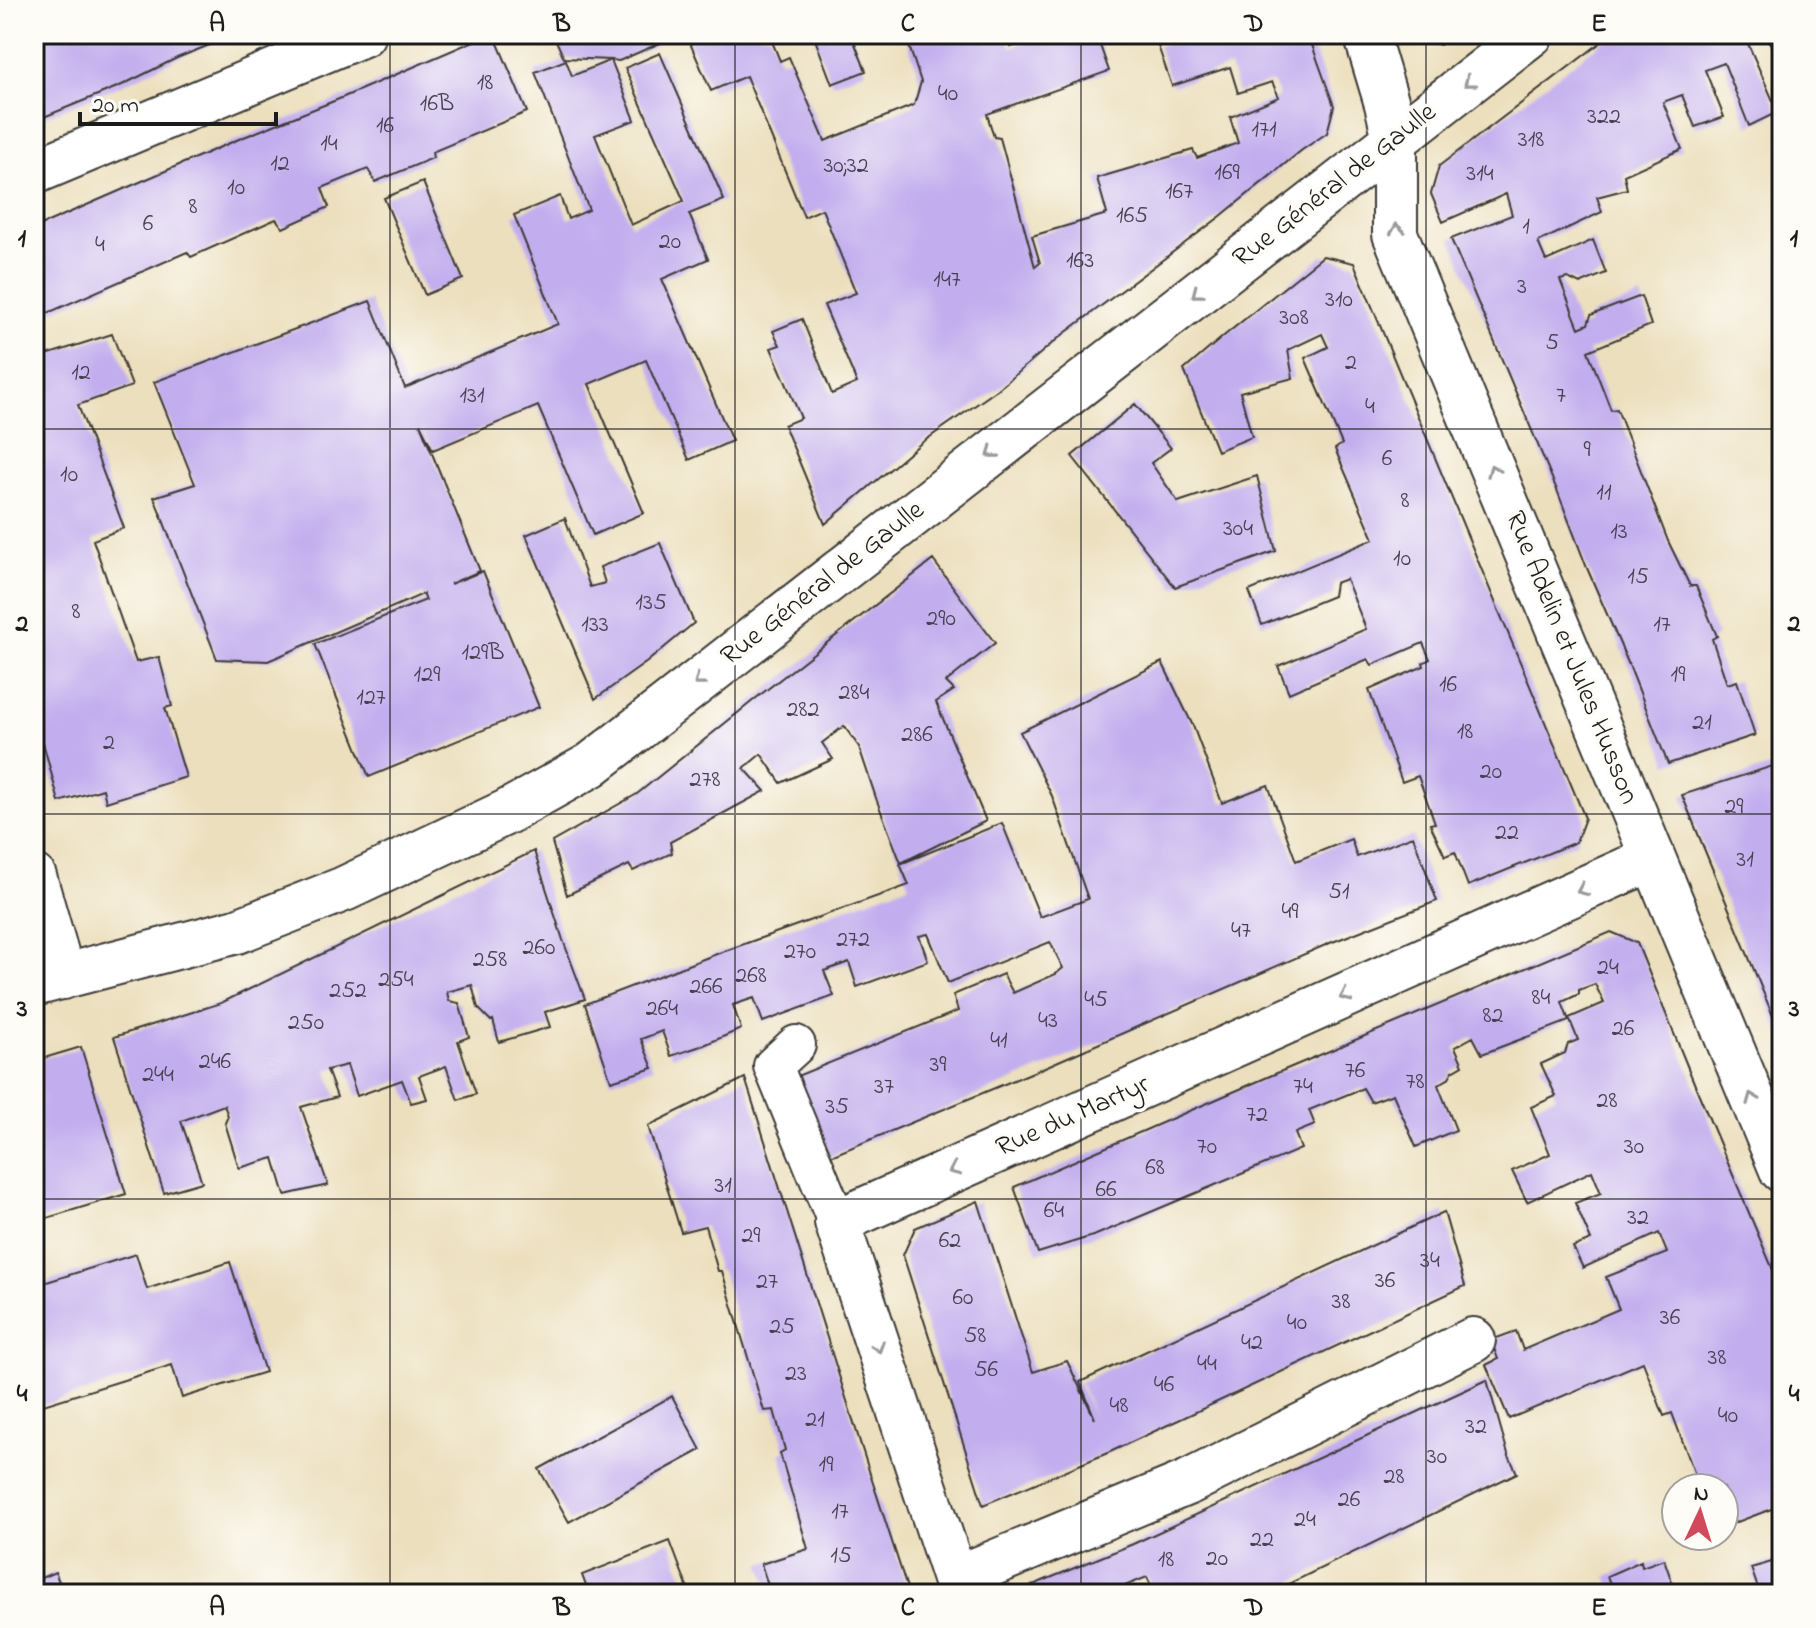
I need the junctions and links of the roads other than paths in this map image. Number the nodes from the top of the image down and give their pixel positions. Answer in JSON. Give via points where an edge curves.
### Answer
{"nodes":[{"id":1,"x":363,"y":34,"type":"edge"},
{"id":2,"x":1366,"y":34,"type":"edge"},
{"id":3,"x":1531,"y":34,"type":"edge"},
{"id":4,"x":1395,"y":139,"type":"junction"},
{"id":5,"x":34,"y":172,"type":"edge"},
{"id":6,"x":1653,"y":858,"type":"junction"},
{"id":7,"x":34,"y":877,"type":"edge"},
{"id":8,"x":48,"y":980,"type":"edge"},
{"id":9,"x":796,"y":1045,"type":"dead end"},
{"id":10,"x":1782,"y":1170,"type":"edge"},
{"id":11,"x":837,"y":1222,"type":"junction"},
{"id":12,"x":1473,"y":1340,"type":"dead end"},
{"id":13,"x":958,"y":1586,"type":"edge"}],
"edges":[{"from":1,"to":5,"type":"street"},
{"from":2,"to":4,"type":"street","name":"Rue Adelin et Jules Husson"},
{"from":3,"to":4,"type":"street","name":"Rue Général de Gaulle","one_way":true},
{"from":6,"to":4,"type":"street","name":"Rue Adelin et Jules Husson","one_way":true,"via":[[1395,234]]},
{"from":4,"to":8,"type":"street","name":"Rue Général de Gaulle","one_way":true,"via":[[591,765],[507,812],[331,894],[237,931]]},
{"from":10,"to":6,"type":"street","name":"Rue Adelin et Jules Husson","one_way":true},
{"from":6,"to":11,"type":"street","name":"Rue du Martyr","one_way":true},
{"from":7,"to":8,"type":"street"},
{"from":9,"to":11,"type":"lane","via":[[773,1066]]},
{"from":11,"to":13,"type":"street","one_way":true},
{"from":12,"to":13,"type":"street","via":[[1189,1482]]}]}
